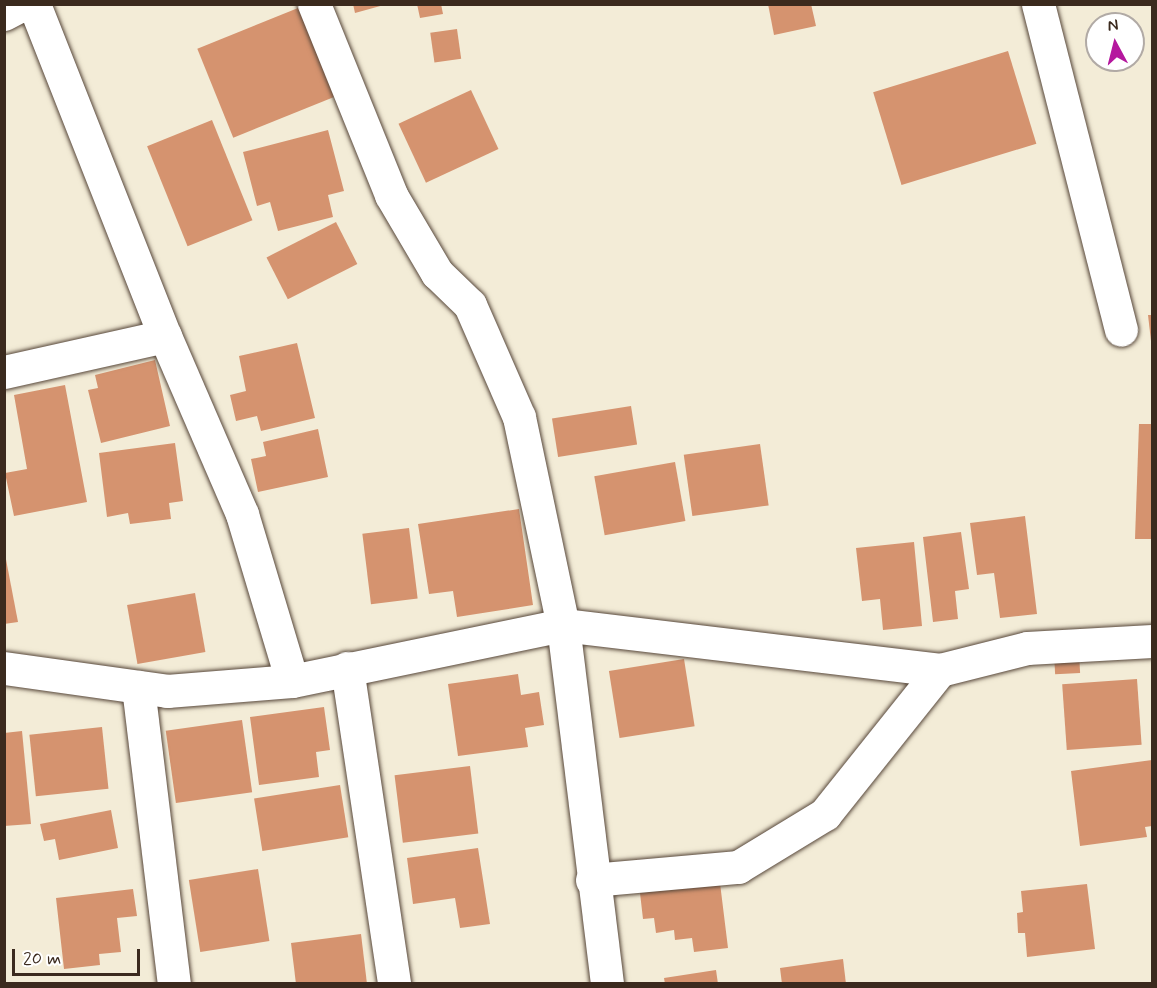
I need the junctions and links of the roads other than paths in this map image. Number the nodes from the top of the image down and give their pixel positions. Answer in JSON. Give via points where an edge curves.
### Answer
{"nodes":[{"id":1,"x":23,"y":4,"type":"edge"},
{"id":2,"x":34,"y":4,"type":"edge"},
{"id":3,"x":314,"y":4,"type":"edge"},
{"id":4,"x":1038,"y":4,"type":"edge"},
{"id":5,"x":4,"y":14,"type":"edge"},
{"id":6,"x":1121,"y":330,"type":"dead end"},
{"id":7,"x":165,"y":336,"type":"junction"},
{"id":8,"x":4,"y":372,"type":"edge"},
{"id":9,"x":563,"y":625,"type":"junction"},
{"id":10,"x":1152,"y":641,"type":"edge"},
{"id":11,"x":4,"y":668,"type":"edge"},
{"id":12,"x":347,"y":668,"type":"junction"},
{"id":13,"x":940,"y":670,"type":"junction"},
{"id":14,"x":292,"y":681,"type":"junction"},
{"id":15,"x":138,"y":687,"type":"junction"},
{"id":16,"x":592,"y":880,"type":"junction"},
{"id":17,"x":174,"y":984,"type":"edge"},
{"id":18,"x":394,"y":984,"type":"edge"},
{"id":19,"x":607,"y":984,"type":"edge"}],
"edges":[{"from":1,"to":5,"type":"street"},
{"from":2,"to":7,"type":"street"},
{"from":3,"to":9,"type":"street","via":[[391,195],[437,273],[470,305],[519,417]]},
{"from":4,"to":6,"type":"street"},
{"from":7,"to":8,"type":"street"},
{"from":7,"to":14,"type":"street","via":[[242,513]]},
{"from":9,"to":12,"type":"street"},
{"from":9,"to":13,"type":"street"},
{"from":9,"to":16,"type":"street"},
{"from":10,"to":13,"type":"street","via":[[1027,648]]},
{"from":11,"to":15,"type":"street"},
{"from":12,"to":14,"type":"street"},
{"from":12,"to":18,"type":"street"},
{"from":13,"to":16,"type":"street","via":[[825,814],[748,861],[738,867]]},
{"from":14,"to":15,"type":"street","via":[[167,691]]},
{"from":15,"to":17,"type":"street"},
{"from":16,"to":19,"type":"street"}]}
